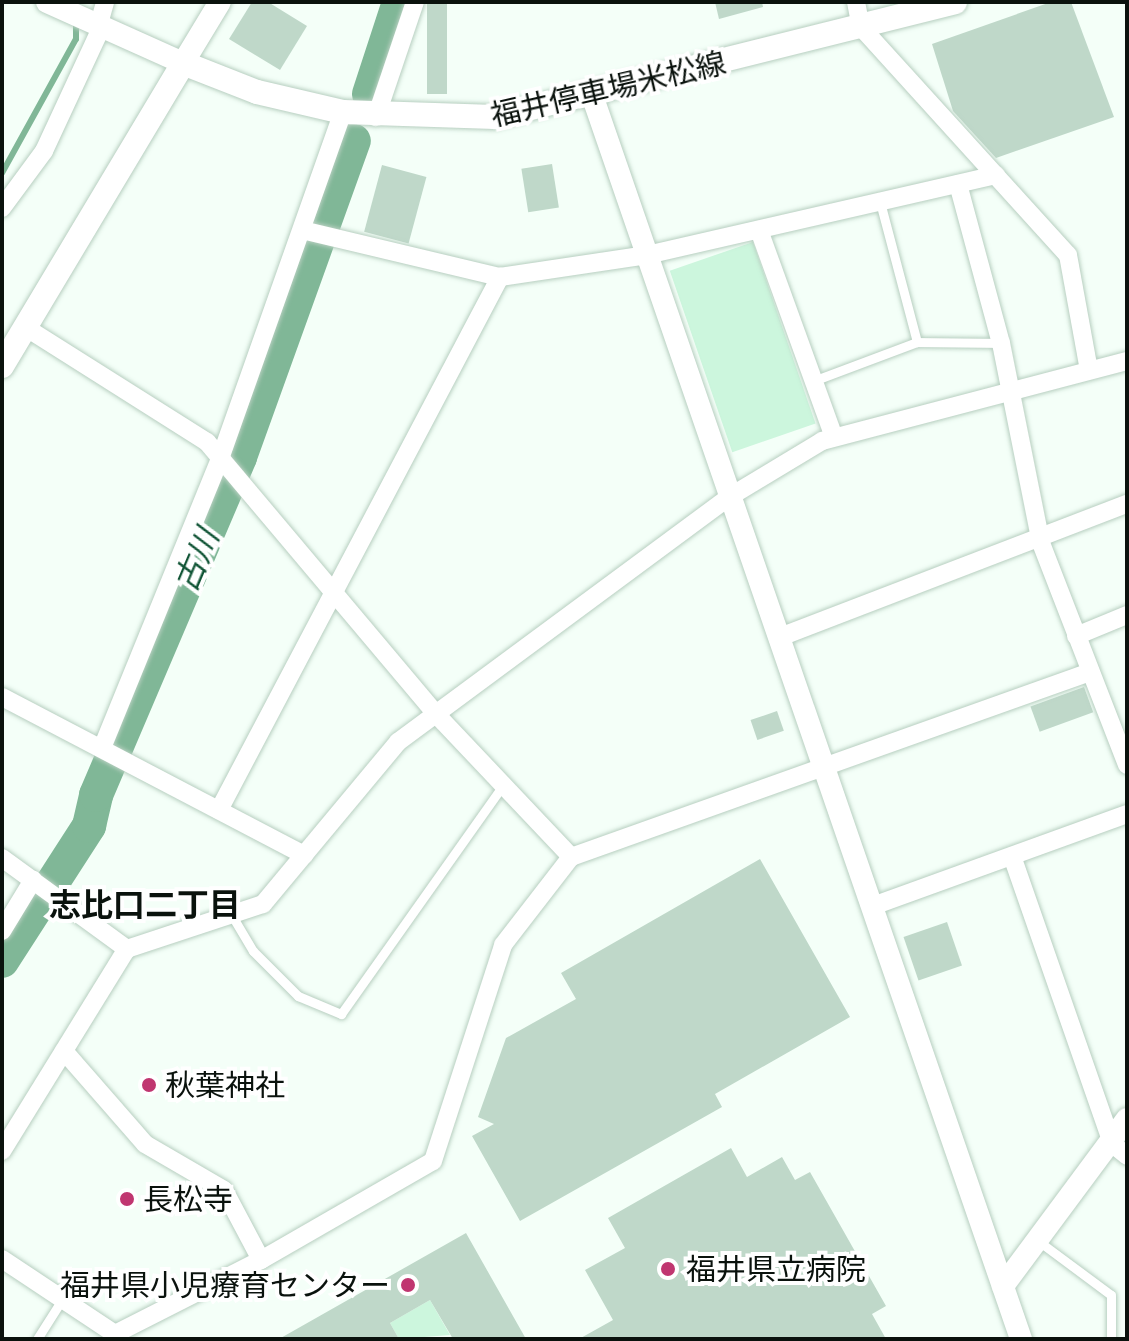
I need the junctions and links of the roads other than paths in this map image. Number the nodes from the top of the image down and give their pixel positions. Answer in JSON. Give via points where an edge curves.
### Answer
{"nodes":[{"id":1,"x":47,"y":2,"type":"edge"},
{"id":2,"x":105,"y":2,"type":"edge"},
{"id":3,"x":220,"y":2,"type":"edge"},
{"id":4,"x":415,"y":2,"type":"edge"},
{"id":5,"x":856,"y":2,"type":"edge"},
{"id":6,"x":955,"y":2,"type":"edge"},
{"id":7,"x":861,"y":27,"type":"junction"},
{"id":8,"x":99,"y":28,"type":"junction"},
{"id":9,"x":183,"y":63,"type":"junction"},
{"id":10,"x":593,"y":98,"type":"junction"},
{"id":11,"x":343,"y":112,"type":"junction"},
{"id":12,"x":376,"y":117,"type":"junction"},
{"id":13,"x":996,"y":175,"type":"junction"},
{"id":14,"x":958,"y":184,"type":"junction"},
{"id":15,"x":880,"y":202,"type":"junction"},
{"id":16,"x":2,"y":208,"type":"edge"},
{"id":17,"x":302,"y":230,"type":"junction"},
{"id":18,"x":759,"y":230,"type":"junction"},
{"id":19,"x":647,"y":255,"type":"junction"},
{"id":20,"x":500,"y":277,"type":"junction"},
{"id":21,"x":25,"y":327,"type":"junction"},
{"id":22,"x":917,"y":342,"type":"junction"},
{"id":23,"x":1001,"y":343,"type":"junction"},
{"id":24,"x":1127,"y":361,"type":"edge"},
{"id":25,"x":2,"y":366,"type":"edge"},
{"id":26,"x":1089,"y":370,"type":"junction"},
{"id":27,"x":813,"y":381,"type":"junction"},
{"id":28,"x":1009,"y":391,"type":"junction"},
{"id":29,"x":834,"y":437,"type":"junction"},
{"id":30,"x":221,"y":456,"type":"junction"},
{"id":31,"x":731,"y":496,"type":"junction"},
{"id":32,"x":1127,"y":504,"type":"edge"},
{"id":33,"x":1041,"y":543,"type":"junction"},
{"id":34,"x":337,"y":593,"type":"junction"},
{"id":35,"x":1127,"y":615,"type":"edge"},
{"id":36,"x":1076,"y":636,"type":"junction"},
{"id":37,"x":780,"y":637,"type":"junction"},
{"id":38,"x":1090,"y":672,"type":"junction"},
{"id":39,"x":2,"y":697,"type":"edge"},
{"id":40,"x":436,"y":714,"type":"junction"},
{"id":41,"x":102,"y":748,"type":"junction"},
{"id":42,"x":824,"y":765,"type":"junction"},
{"id":43,"x":1127,"y":765,"type":"edge"},
{"id":44,"x":503,"y":785,"type":"junction"},
{"id":45,"x":219,"y":810,"type":"junction"},
{"id":46,"x":1127,"y":814,"type":"edge"},
{"id":47,"x":304,"y":855,"type":"junction"},
{"id":48,"x":1012,"y":856,"type":"junction"},
{"id":49,"x":571,"y":857,"type":"junction"},
{"id":50,"x":2,"y":858,"type":"edge"},
{"id":51,"x":33,"y":880,"type":"junction"},
{"id":52,"x":873,"y":906,"type":"junction"},
{"id":53,"x":231,"y":914,"type":"junction"},
{"id":54,"x":2,"y":931,"type":"edge"},
{"id":55,"x":127,"y":949,"type":"junction"},
{"id":56,"x":64,"y":1051,"type":"junction"},
{"id":57,"x":1127,"y":1119,"type":"edge"},
{"id":58,"x":1116,"y":1146,"type":"edge"},
{"id":59,"x":2,"y":1151,"type":"edge"},
{"id":60,"x":1037,"y":1240,"type":"junction"},
{"id":61,"x":2,"y":1259,"type":"edge"},
{"id":62,"x":261,"y":1260,"type":"junction"},
{"id":63,"x":1003,"y":1286,"type":"junction"},
{"id":64,"x":63,"y":1298,"type":"junction"},
{"id":65,"x":113,"y":1336,"type":"edge"},
{"id":66,"x":1022,"y":1337,"type":"edge"},
{"id":67,"x":37,"y":1339,"type":"edge"},
{"id":68,"x":1111,"y":1339,"type":"edge"}],
"edges":[{"from":1,"to":8,"type":"street"},
{"from":2,"to":8,"type":"street"},
{"from":3,"to":9,"type":"street"},
{"from":4,"to":12,"type":"street"},
{"from":5,"to":7,"type":"street"},
{"from":6,"to":7,"type":"main road","name":"福井停車場米松線"},
{"from":7,"to":10,"type":"main road","name":"福井停車場米松線"},
{"from":7,"to":13,"type":"street"},
{"from":8,"to":9,"type":"street"},
{"from":8,"to":16,"type":"street","via":[[44,151]]},
{"from":9,"to":11,"type":"main road","name":"福井停車場米松線","via":[[257,92]]},
{"from":9,"to":21,"type":"main road"},
{"from":10,"to":12,"type":"main road","name":"福井停車場米松線","via":[[495,117]]},
{"from":10,"to":19,"type":"street"},
{"from":11,"to":12,"type":"main road","name":"福井停車場米松線"},
{"from":11,"to":17,"type":"street"},
{"from":13,"to":14,"type":"street"},
{"from":13,"to":26,"type":"street","via":[[1068,255]]},
{"from":14,"to":15,"type":"street"},
{"from":14,"to":23,"type":"street"},
{"from":15,"to":18,"type":"street"},
{"from":15,"to":22,"type":"lane"},
{"from":17,"to":20,"type":"street"},
{"from":17,"to":30,"type":"street"},
{"from":18,"to":19,"type":"street"},
{"from":18,"to":27,"type":"street"},
{"from":19,"to":20,"type":"street"},
{"from":19,"to":31,"type":"street"},
{"from":20,"to":34,"type":"street"},
{"from":21,"to":25,"type":"main road"},
{"from":21,"to":30,"type":"street"},
{"from":22,"to":23,"type":"lane"},
{"from":22,"to":27,"type":"lane"},
{"from":23,"to":28,"type":"street"},
{"from":24,"to":26,"type":"street"},
{"from":26,"to":28,"type":"street"},
{"from":27,"to":29,"type":"street"},
{"from":28,"to":29,"type":"street"},
{"from":28,"to":33,"type":"street"},
{"from":29,"to":31,"type":"street"},
{"from":30,"to":34,"type":"street"},
{"from":30,"to":41,"type":"street"},
{"from":31,"to":37,"type":"street"},
{"from":31,"to":40,"type":"street"},
{"from":32,"to":33,"type":"street"},
{"from":33,"to":36,"type":"street"},
{"from":33,"to":37,"type":"street"},
{"from":34,"to":40,"type":"street"},
{"from":34,"to":45,"type":"street"},
{"from":35,"to":36,"type":"street"},
{"from":36,"to":38,"type":"street"},
{"from":37,"to":42,"type":"street"},
{"from":38,"to":42,"type":"street"},
{"from":38,"to":43,"type":"street"},
{"from":39,"to":41,"type":"street"},
{"from":40,"to":44,"type":"street"},
{"from":40,"to":47,"type":"street","via":[[398,742]]},
{"from":41,"to":45,"type":"street"},
{"from":42,"to":49,"type":"street"},
{"from":42,"to":52,"type":"street"},
{"from":44,"to":49,"type":"street"},
{"from":44,"to":53,"type":"lane","via":[[341,1014],[298,996],[253,951]]},
{"from":45,"to":47,"type":"street"},
{"from":46,"to":48,"type":"street"},
{"from":47,"to":53,"type":"street","via":[[263,904]]},
{"from":48,"to":52,"type":"street"},
{"from":48,"to":58,"type":"street"},
{"from":49,"to":62,"type":"street","via":[[503,945],[433,1161]]},
{"from":50,"to":51,"type":"street"},
{"from":51,"to":54,"type":"street"},
{"from":51,"to":55,"type":"street"},
{"from":52,"to":63,"type":"street"},
{"from":53,"to":55,"type":"street"},
{"from":55,"to":56,"type":"street"},
{"from":56,"to":59,"type":"street"},
{"from":56,"to":62,"type":"street","via":[[145,1144],[224,1190]]},
{"from":57,"to":58,"type":"street"},
{"from":58,"to":60,"type":"street"},
{"from":60,"to":63,"type":"street"},
{"from":60,"to":68,"type":"lane","via":[[1111,1295]]},
{"from":61,"to":64,"type":"street"},
{"from":62,"to":65,"type":"street"},
{"from":63,"to":66,"type":"street"},
{"from":64,"to":65,"type":"street"},
{"from":64,"to":67,"type":"lane"}]}
